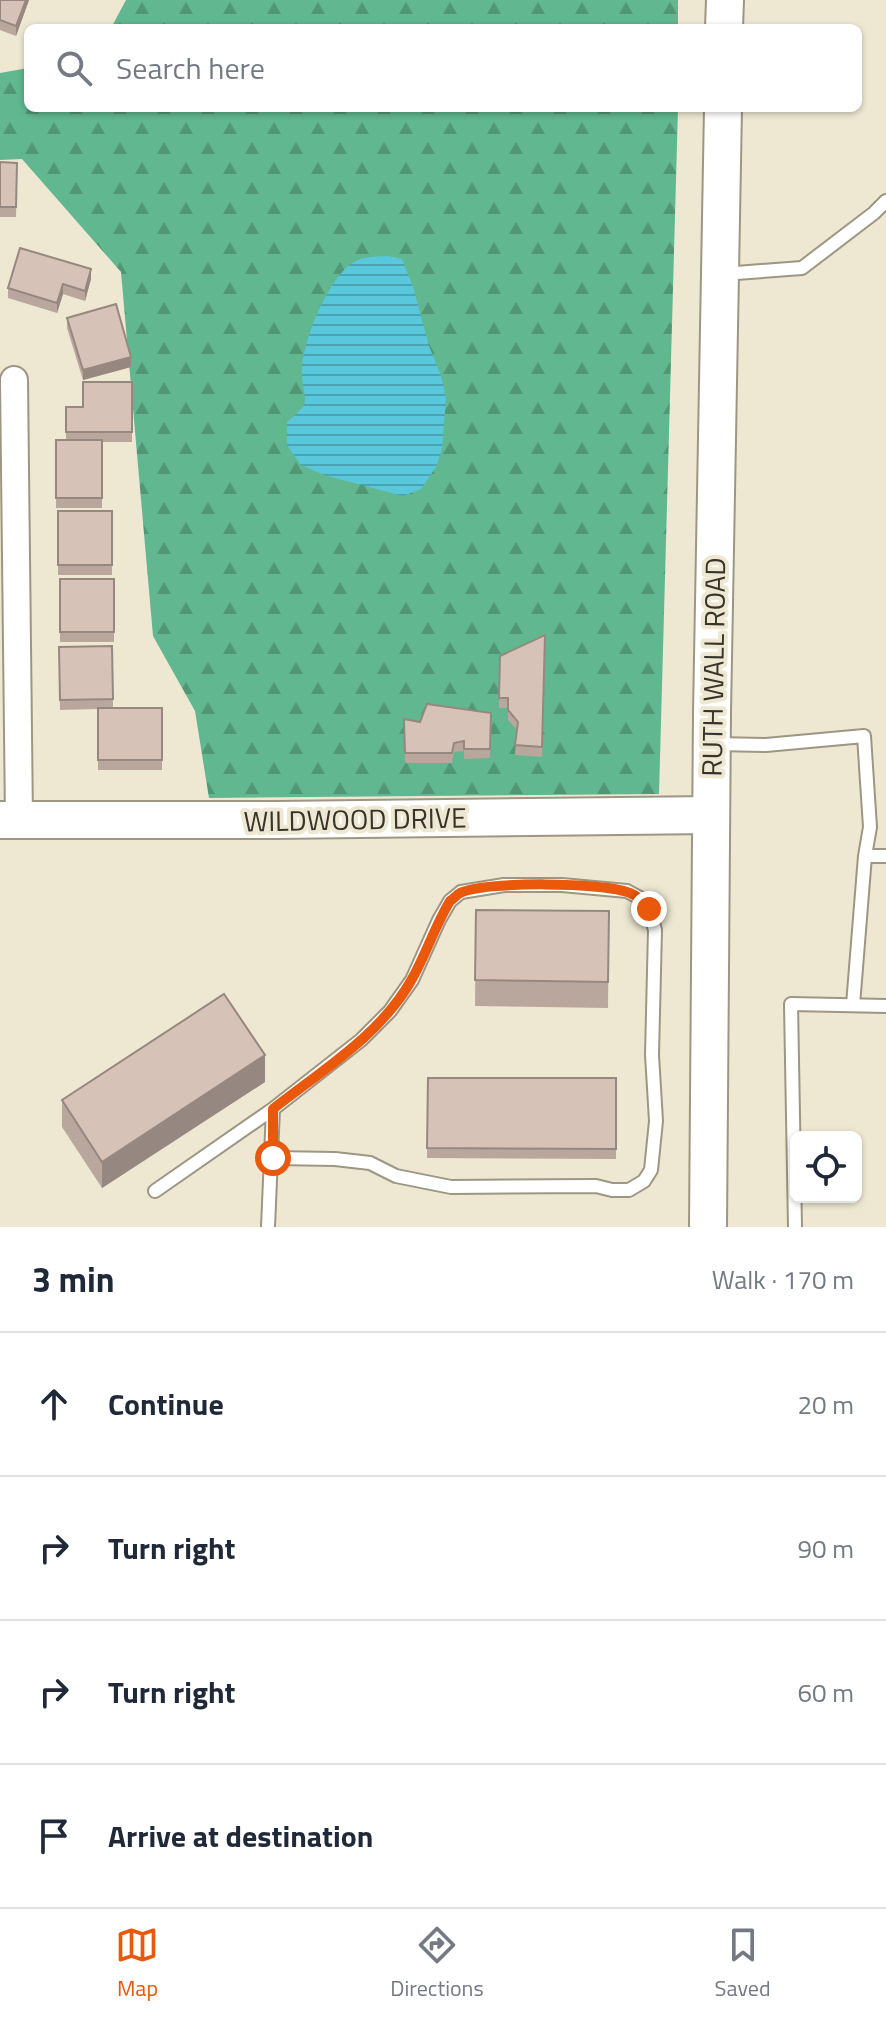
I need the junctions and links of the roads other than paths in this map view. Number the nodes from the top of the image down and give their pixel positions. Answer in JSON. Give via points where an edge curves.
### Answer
{"nodes":[{"id":1,"x":725,"y":0,"type":"edge"},
{"id":2,"x":724,"y":24,"type":"edge"},
{"id":3,"x":723,"y":112,"type":"edge"},
{"id":4,"x":886,"y":201,"type":"edge"},
{"id":5,"x":720,"y":274,"type":"junction"},
{"id":6,"x":14,"y":380,"type":"dead end"},
{"id":7,"x":712,"y":743,"type":"junction"},
{"id":8,"x":711,"y":815,"type":"junction"},
{"id":9,"x":9,"y":820,"type":"edge"},
{"id":10,"x":865,"y":856,"type":"junction"},
{"id":11,"x":886,"y":856,"type":"edge"},
{"id":12,"x":853,"y":1005,"type":"junction"},
{"id":13,"x":886,"y":1006,"type":"edge"},
{"id":14,"x":273,"y":1109,"type":"junction"},
{"id":15,"x":273,"y":1158,"type":"junction"},
{"id":16,"x":155,"y":1191,"type":"dead end"},
{"id":17,"x":268,"y":1227,"type":"edge"},
{"id":18,"x":708,"y":1227,"type":"edge"},
{"id":19,"x":795,"y":1227,"type":"edge"}],
"edges":[{"from":1,"to":2,"type":"street"},
{"from":3,"to":5,"type":"street","name":"RUTH WALL ROAD"},
{"from":4,"to":5,"type":"lane","via":[[802,268]]},
{"from":5,"to":7,"type":"street","name":"RUTH WALL ROAD"},
{"from":6,"to":9,"type":"street"},
{"from":7,"to":8,"type":"street","name":"RUTH WALL ROAD"},
{"from":7,"to":10,"type":"lane","via":[[766,745],[864,736],[870,827]]},
{"from":8,"to":9,"type":"street","name":"WILDWOOD DRIVE"},
{"from":8,"to":18,"type":"street","name":"RUTH WALL ROAD"},
{"from":10,"to":11,"type":"lane"},
{"from":10,"to":12,"type":"lane"},
{"from":12,"to":13,"type":"lane"},
{"from":12,"to":19,"type":"lane","via":[[791,1004]]},
{"from":14,"to":15,"type":"lane"},
{"from":14,"to":15,"type":"lane","via":[[390,1011],[412,980],[450,901],[461,892],[504,885],[562,885],[627,891],[649,909],[655,930],[656,1121],[653,1161],[644,1181],[629,1190],[451,1187],[396,1176],[370,1163]]},
{"from":14,"to":16,"type":"lane"},
{"from":15,"to":17,"type":"lane"}]}
